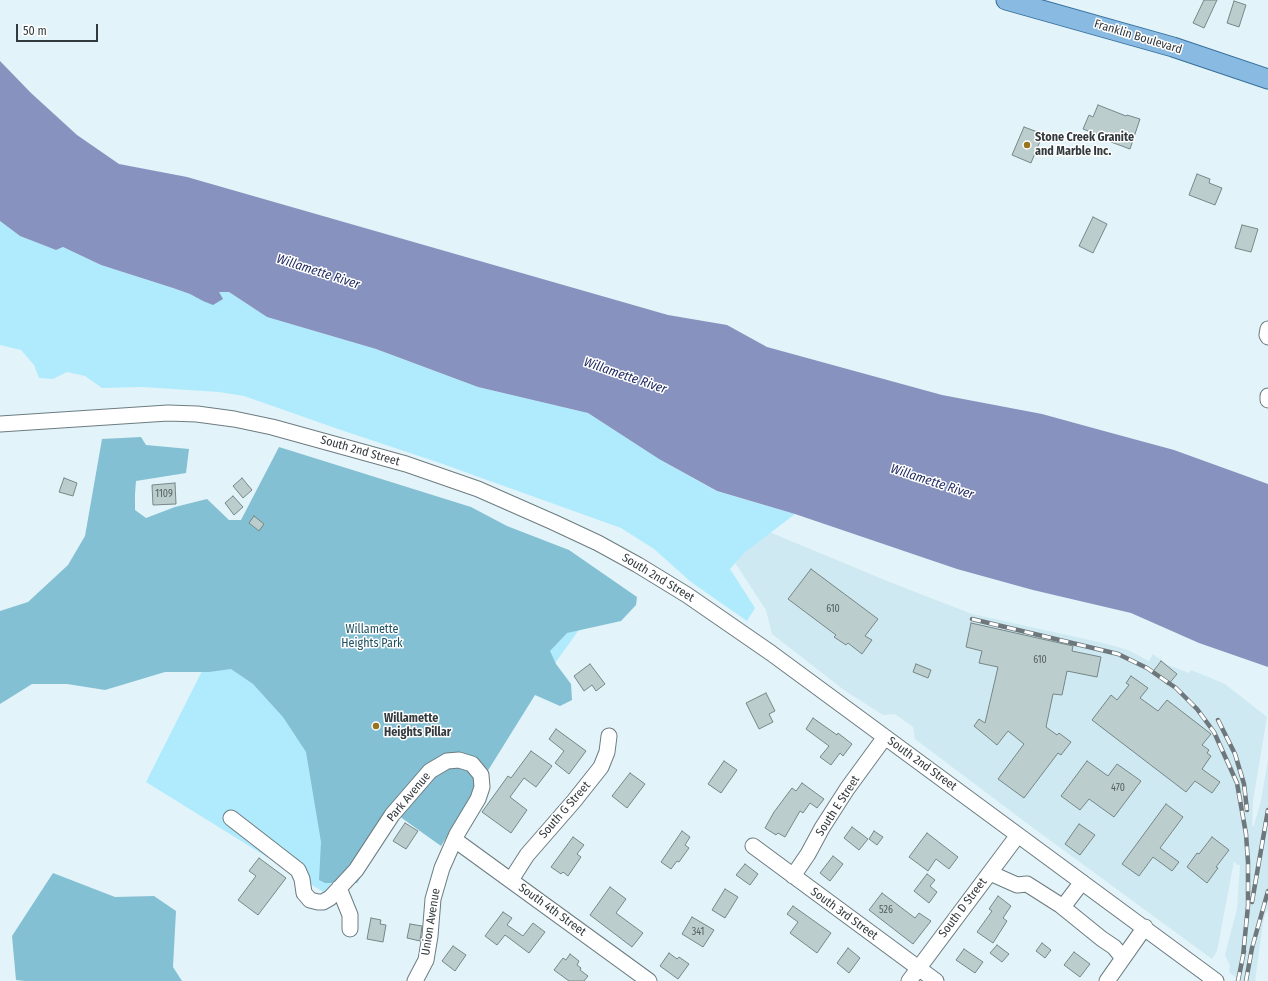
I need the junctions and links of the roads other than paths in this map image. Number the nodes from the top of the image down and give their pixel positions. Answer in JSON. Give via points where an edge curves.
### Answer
{"nodes":[{"id":1,"x":1006,"y":0,"type":"edge"},
{"id":2,"x":1268,"y":79,"type":"edge"},
{"id":3,"x":1268,"y":329,"type":"edge"},
{"id":4,"x":1268,"y":337,"type":"edge"},
{"id":5,"x":1268,"y":396,"type":"edge"},
{"id":6,"x":1268,"y":400,"type":"edge"},
{"id":7,"x":1,"y":426,"type":"edge"},
{"id":8,"x":609,"y":736,"type":"dead end"},
{"id":9,"x":885,"y":737,"type":"junction"},
{"id":10,"x":231,"y":818,"type":"dead end"},
{"id":11,"x":1018,"y":835,"type":"junction"},
{"id":12,"x":455,"y":840,"type":"junction"},
{"id":13,"x":753,"y":846,"type":"dead end"},
{"id":14,"x":990,"y":873,"type":"junction"},
{"id":15,"x":793,"y":876,"type":"junction"},
{"id":16,"x":511,"y":880,"type":"junction"},
{"id":17,"x":1082,"y":882,"type":"junction"},
{"id":18,"x":339,"y":888,"type":"junction"},
{"id":19,"x":1063,"y":907,"type":"junction"},
{"id":20,"x":1145,"y":928,"type":"junction"},
{"id":21,"x":350,"y":929,"type":"dead end"},
{"id":22,"x":1123,"y":958,"type":"junction"},
{"id":23,"x":919,"y":968,"type":"junction"},
{"id":24,"x":1209,"y":979,"type":"edge"},
{"id":25,"x":415,"y":981,"type":"edge"},
{"id":26,"x":649,"y":981,"type":"edge"},
{"id":27,"x":909,"y":981,"type":"edge"},
{"id":28,"x":936,"y":981,"type":"edge"},
{"id":29,"x":1107,"y":981,"type":"edge"}],
"edges":[{"from":1,"to":2,"type":"main road","name":"Franklin Boulevard","via":[[1173,47]]},
{"from":3,"to":4,"type":"street"},
{"from":5,"to":6,"type":"street"},
{"from":7,"to":9,"type":"street","name":"South 2nd Street","via":[[168,413],[234,418],[406,464],[478,489],[598,543],[638,565],[687,595],[771,653]]},
{"from":8,"to":16,"type":"street","name":"South G Street","via":[[607,752],[601,766],[532,849]]},
{"from":9,"to":11,"type":"street","name":"South 2nd Street"},
{"from":9,"to":15,"type":"street","name":"South E Street","via":[[847,789]]},
{"from":10,"to":18,"type":"street","name":"Park Avenue","via":[[298,870],[304,893],[310,900],[324,902]]},
{"from":11,"to":14,"type":"street","name":"South D Street"},
{"from":11,"to":17,"type":"street","name":"South 2nd Street"},
{"from":12,"to":16,"type":"street","name":"South 4th Street"},
{"from":12,"to":18,"type":"street","name":"Park Avenue","via":[[482,787],[481,775],[472,764],[459,760],[447,761],[430,771],[392,815],[356,870]]},
{"from":12,"to":25,"type":"street","name":"Union Avenue","via":[[442,868],[433,899],[426,960]]},
{"from":13,"to":15,"type":"street","name":"South 3rd Street"},
{"from":14,"to":19,"type":"street","via":[[1017,885],[1027,884]]},
{"from":14,"to":23,"type":"street","name":"South D Street"},
{"from":15,"to":23,"type":"street","name":"South 3rd Street"},
{"from":16,"to":26,"type":"street","name":"South 4th Street"},
{"from":17,"to":19,"type":"street"},
{"from":17,"to":20,"type":"street","name":"South 2nd Street"},
{"from":18,"to":21,"type":"street","via":[[351,918]]},
{"from":19,"to":22,"type":"street","via":[[1114,947]]},
{"from":20,"to":22,"type":"street"},
{"from":20,"to":24,"type":"street","name":"South 2nd Street"},
{"from":22,"to":29,"type":"street"},
{"from":23,"to":27,"type":"street","name":"South D Street"},
{"from":23,"to":28,"type":"street","name":"South 3rd Street"}]}
